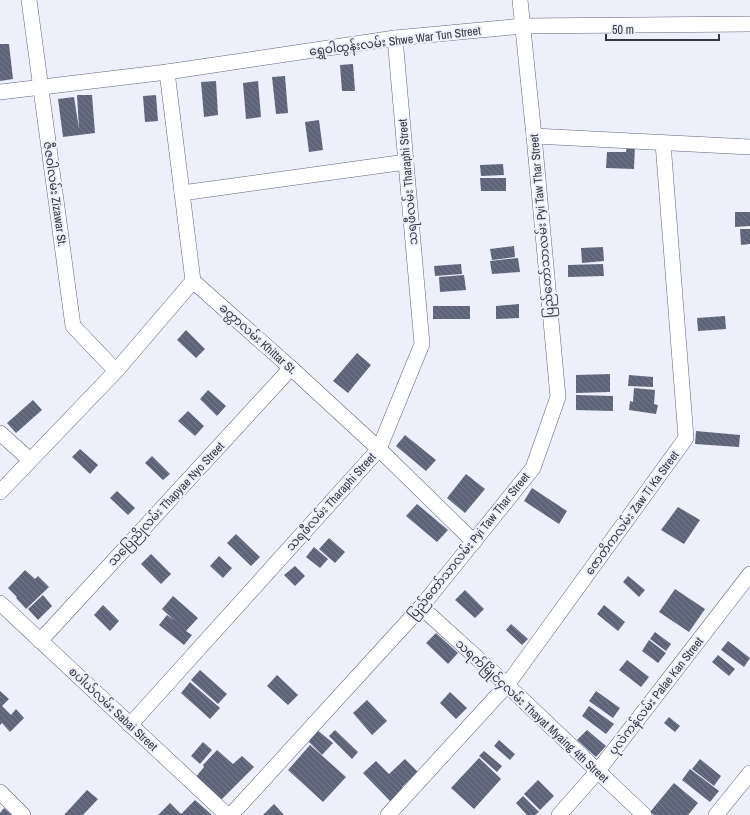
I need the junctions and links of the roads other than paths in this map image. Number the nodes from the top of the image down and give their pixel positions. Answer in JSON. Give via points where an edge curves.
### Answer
{"nodes":[{"id":1,"x":29,"y":0,"type":"edge"},
{"id":2,"x":520,"y":0,"type":"edge"},
{"id":3,"x":750,"y":24,"type":"edge"},
{"id":4,"x":523,"y":26,"type":"junction"},
{"id":5,"x":395,"y":38,"type":"junction"},
{"id":6,"x":167,"y":72,"type":"junction"},
{"id":7,"x":41,"y":87,"type":"junction"},
{"id":8,"x":0,"y":92,"type":"edge"},
{"id":9,"x":534,"y":136,"type":"junction"},
{"id":10,"x":663,"y":143,"type":"junction"},
{"id":11,"x":750,"y":147,"type":"edge"},
{"id":12,"x":406,"y":162,"type":"junction"},
{"id":13,"x":182,"y":193,"type":"junction"},
{"id":14,"x":193,"y":281,"type":"junction"},
{"id":15,"x":291,"y":368,"type":"junction"},
{"id":16,"x":116,"y":371,"type":"junction"},
{"id":17,"x":0,"y":433,"type":"edge"},
{"id":18,"x":379,"y":449,"type":"junction"},
{"id":19,"x":30,"y":460,"type":"junction"},
{"id":20,"x":0,"y":492,"type":"edge"},
{"id":21,"x":474,"y":542,"type":"junction"},
{"id":22,"x":750,"y":574,"type":"edge"},
{"id":23,"x":0,"y":603,"type":"edge"},
{"id":24,"x":421,"y":607,"type":"junction"},
{"id":25,"x":40,"y":641,"type":"junction"},
{"id":26,"x":507,"y":686,"type":"junction"},
{"id":27,"x":130,"y":725,"type":"junction"},
{"id":28,"x":597,"y":772,"type":"junction"},
{"id":29,"x":750,"y":773,"type":"edge"},
{"id":30,"x":0,"y":792,"type":"edge"},
{"id":31,"x":23,"y":815,"type":"edge"},
{"id":32,"x":227,"y":815,"type":"edge"},
{"id":33,"x":231,"y":815,"type":"edge"},
{"id":34,"x":388,"y":815,"type":"edge"},
{"id":35,"x":559,"y":815,"type":"edge"},
{"id":36,"x":644,"y":815,"type":"edge"},
{"id":37,"x":716,"y":815,"type":"edge"}],
"edges":[{"from":1,"to":7,"type":"street","name":"ဇီဇဝါလမ်း Zizawar St."},
{"from":2,"to":4,"type":"street","name":"ပြည်တော်သာလမ်း Pyi Taw Thar Street"},
{"from":3,"to":4,"type":"street","name":"ရွှေဝါထွန်းလမ်း Shwe War Tun Street"},
{"from":4,"to":5,"type":"street","name":"ရွှေဝါထွန်းလမ်း Shwe War Tun Street"},
{"from":4,"to":9,"type":"street","name":"ပြည်တော်သာလမ်း Pyi Taw Thar Street"},
{"from":5,"to":6,"type":"street","name":"ရွှေဝါထွန်းလမ်း Shwe War Tun Street"},
{"from":5,"to":12,"type":"street","name":"သရဖီလမ်း Tharaphi Street"},
{"from":6,"to":7,"type":"street","name":"ရွှေဝါထွန်းလမ်း Shwe War Tun Street"},
{"from":6,"to":13,"type":"street"},
{"from":7,"to":8,"type":"street","name":"ရွှေဝါထွန်းလမ်း Shwe War Tun Street"},
{"from":7,"to":16,"type":"street","name":"ဇီဇဝါလမ်း Zizawar St.","via":[[73,326]]},
{"from":9,"to":10,"type":"street"},
{"from":9,"to":21,"type":"street","name":"ပြည်တော်သာလမ်း Pyi Taw Thar Street","via":[[558,396],[533,468]]},
{"from":10,"to":11,"type":"street"},
{"from":10,"to":26,"type":"street","name":"ဇောတိကလမ်း Zaw Ti Ka Street","via":[[686,438]]},
{"from":12,"to":13,"type":"street"},
{"from":12,"to":18,"type":"street","name":"သရဖီလမ်း Tharaphi Street","via":[[422,344]]},
{"from":13,"to":14,"type":"street"},
{"from":14,"to":15,"type":"street","name":"ခတ္တာလမ်း Khittar St."},
{"from":14,"to":16,"type":"street"},
{"from":15,"to":18,"type":"street","name":"ခတ္တာလမ်း Khittar St."},
{"from":15,"to":25,"type":"street","name":"သပြေညိုလမ်း Thapyae Nyo Street"},
{"from":16,"to":19,"type":"street"},
{"from":17,"to":19,"type":"street"},
{"from":18,"to":21,"type":"street","name":"ခတ္တာလမ်း Khittar St."},
{"from":18,"to":27,"type":"street","name":"သရဖီလမ်း Tharaphi Street"},
{"from":19,"to":20,"type":"street"},
{"from":21,"to":24,"type":"street","name":"ပြည်တော်သာလမ်း Pyi Taw Thar Street"},
{"from":22,"to":28,"type":"street","name":"ပုလဲကန်လမ်း Palae Kan Street"},
{"from":23,"to":25,"type":"street","name":"စပါယ်လမ်း Sabai Street"},
{"from":24,"to":26,"type":"street","name":"သရက်မြိုင်၄လမ်း Thayat Myaing 4th Street"},
{"from":24,"to":33,"type":"street","name":"ပြည်တော်သာလမ်း Pyi Taw Thar Street"},
{"from":25,"to":27,"type":"street","name":"စပါယ်လမ်း Sabai Street"},
{"from":26,"to":28,"type":"street","name":"သရက်မြိုင်၄လမ်း Thayat Myaing 4th Street"},
{"from":26,"to":34,"type":"street","name":"ဇောတိကလမ်း Zaw Ti Ka Street"},
{"from":27,"to":32,"type":"street","name":"စပါယ်လမ်း Sabai Street"},
{"from":28,"to":35,"type":"street","name":"ပုလဲကန်လမ်း Palae Kan Street"},
{"from":28,"to":36,"type":"street","name":"သရက်မြိုင်၄လမ်း Thayat Myaing 4th Street"},
{"from":29,"to":37,"type":"street"},
{"from":30,"to":31,"type":"street"}]}
